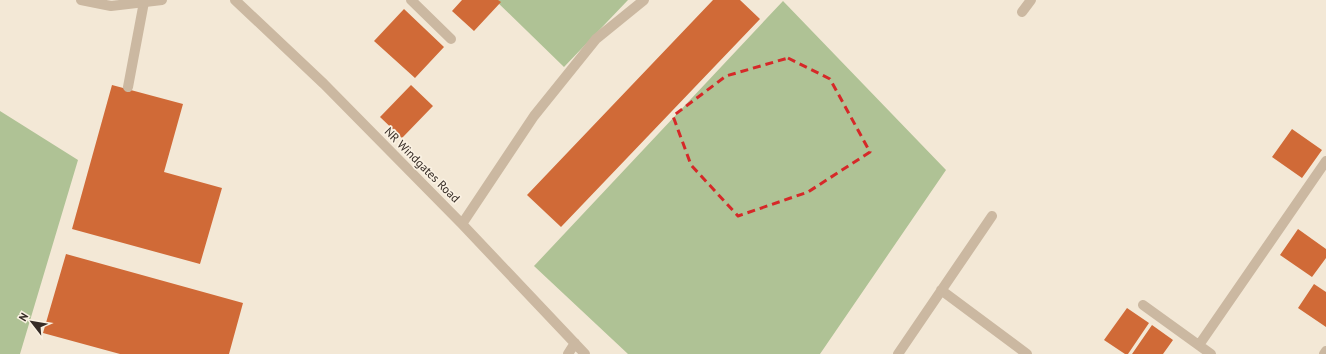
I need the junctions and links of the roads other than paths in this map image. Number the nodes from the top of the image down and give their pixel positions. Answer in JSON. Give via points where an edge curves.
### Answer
{"nodes":[{"id":1,"x":81,"y":0,"type":"edge"},
{"id":2,"x":162,"y":0,"type":"edge"},
{"id":3,"x":235,"y":0,"type":"edge"},
{"id":4,"x":411,"y":0,"type":"edge"},
{"id":5,"x":644,"y":0,"type":"edge"},
{"id":6,"x":1031,"y":0,"type":"edge"},
{"id":7,"x":144,"y":2,"type":"junction"},
{"id":8,"x":1022,"y":12,"type":"dead end"},
{"id":9,"x":451,"y":39,"type":"dead end"},
{"id":10,"x":128,"y":86,"type":"dead end"},
{"id":11,"x":1326,"y":161,"type":"edge"},
{"id":12,"x":992,"y":216,"type":"dead end"},
{"id":13,"x":462,"y":224,"type":"junction"},
{"id":14,"x":941,"y":290,"type":"junction"},
{"id":15,"x":1143,"y":305,"type":"dead end"},
{"id":16,"x":575,"y":343,"type":"junction"},
{"id":17,"x":1199,"y":346,"type":"junction"},
{"id":18,"x":1326,"y":352,"type":"edge"},
{"id":19,"x":568,"y":354,"type":"edge"},
{"id":20,"x":585,"y":354,"type":"edge"},
{"id":21,"x":898,"y":354,"type":"edge"},
{"id":22,"x":1027,"y":354,"type":"edge"},
{"id":23,"x":1211,"y":354,"type":"edge"},
{"id":24,"x":1324,"y":354,"type":"edge"}],
"edges":[{"from":1,"to":7,"type":"street","via":[[110,6]]},
{"from":2,"to":7,"type":"street"},
{"from":3,"to":13,"type":"street","name":"NR Windgates Road","via":[[324,84]]},
{"from":4,"to":9,"type":"street"},
{"from":5,"to":13,"type":"street","via":[[596,39],[534,116]]},
{"from":6,"to":8,"type":"street"},
{"from":7,"to":10,"type":"street"},
{"from":11,"to":17,"type":"street"},
{"from":12,"to":14,"type":"street"},
{"from":13,"to":16,"type":"street","name":"NR Windgates Road"},
{"from":14,"to":21,"type":"street"},
{"from":14,"to":22,"type":"street"},
{"from":15,"to":17,"type":"street"},
{"from":16,"to":19,"type":"street"},
{"from":16,"to":20,"type":"street","name":"NR Windgates Road"},
{"from":17,"to":23,"type":"street"},
{"from":18,"to":24,"type":"street"}]}
